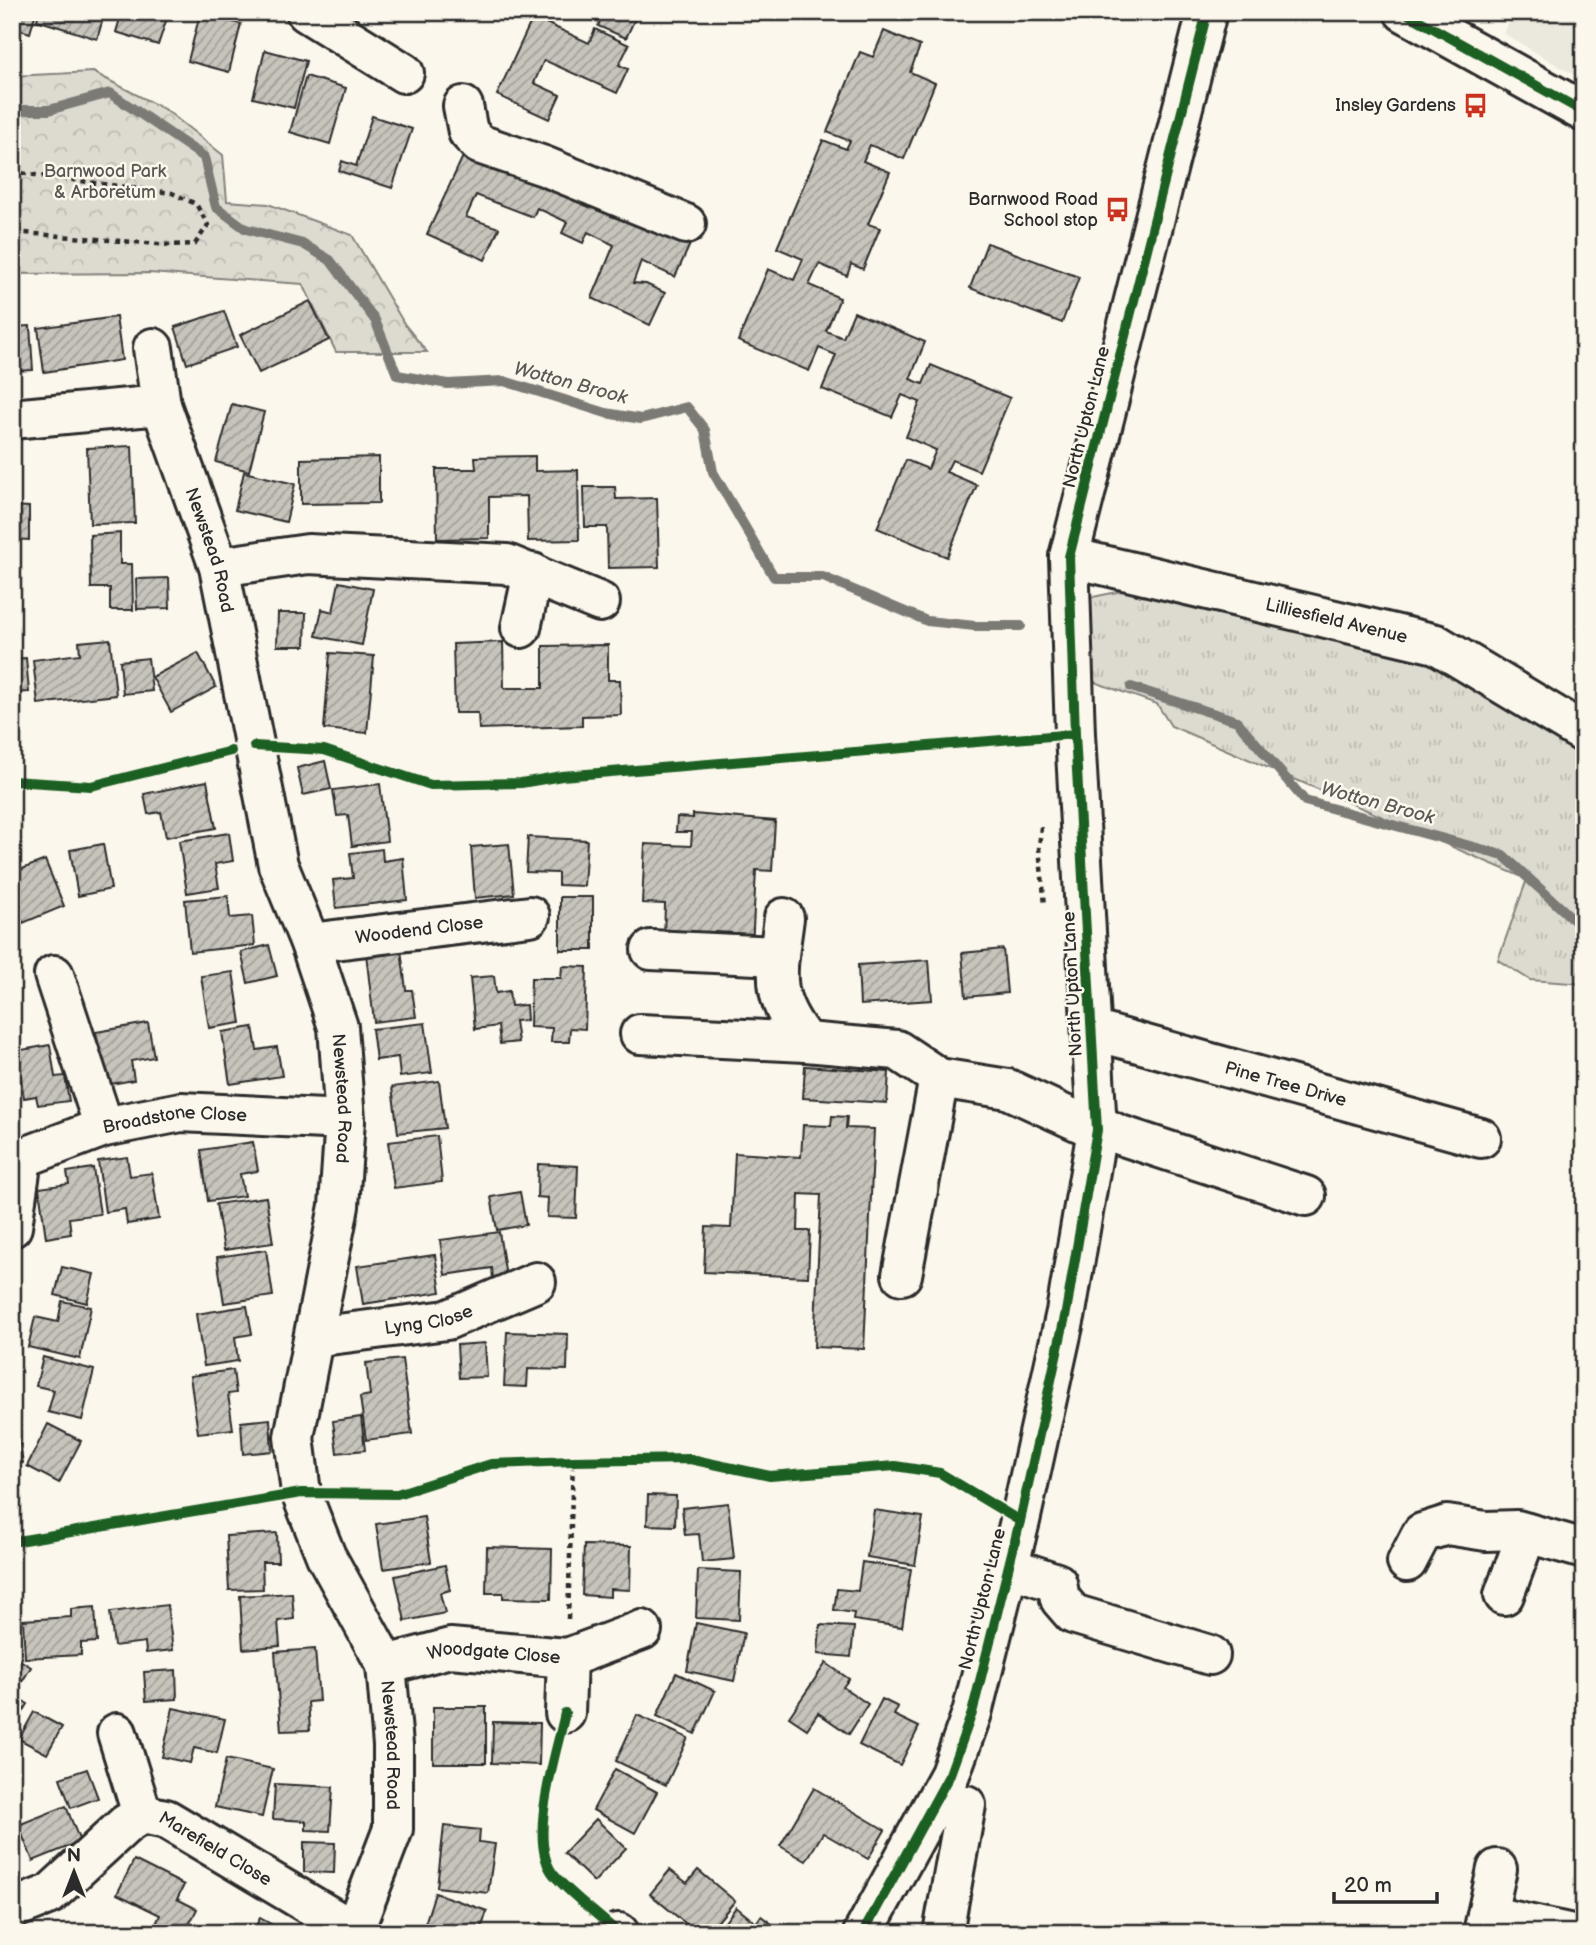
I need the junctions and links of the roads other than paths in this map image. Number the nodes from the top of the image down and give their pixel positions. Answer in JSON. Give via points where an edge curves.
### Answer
{"nodes":[{"id":1,"x":306,"y":12,"type":"edge"},
{"id":2,"x":1207,"y":12,"type":"edge"},
{"id":3,"x":1404,"y":12,"type":"edge"},
{"id":4,"x":404,"y":74,"type":"dead end"},
{"id":5,"x":463,"y":106,"type":"dead end"},
{"id":6,"x":1584,"y":112,"type":"edge"},
{"id":7,"x":686,"y":224,"type":"dead end"},
{"id":8,"x":153,"y":348,"type":"dead end"},
{"id":9,"x":161,"y":405,"type":"junction"},
{"id":10,"x":12,"y":418,"type":"edge"},
{"id":11,"x":1069,"y":557,"type":"junction"},
{"id":12,"x":219,"y":566,"type":"junction"},
{"id":13,"x":533,"y":573,"type":"junction"},
{"id":14,"x":600,"y":602,"type":"dead end"},
{"id":15,"x":521,"y":628,"type":"dead end"},
{"id":16,"x":1584,"y":733,"type":"edge"},
{"id":17,"x":784,"y":918,"type":"dead end"},
{"id":18,"x":511,"y":926,"type":"dead end"},
{"id":19,"x":310,"y":943,"type":"junction"},
{"id":20,"x":651,"y":950,"type":"dead end"},
{"id":21,"x":779,"y":956,"type":"junction"},
{"id":22,"x":54,"y":973,"type":"dead end"},
{"id":23,"x":1092,"y":1030,"type":"junction"},
{"id":24,"x":640,"y":1034,"type":"dead end"},
{"id":25,"x":806,"y":1042,"type":"junction"},
{"id":26,"x":939,"y":1078,"type":"junction"},
{"id":27,"x":345,"y":1119,"type":"junction"},
{"id":28,"x":104,"y":1127,"type":"junction"},
{"id":29,"x":1097,"y":1127,"type":"junction"},
{"id":30,"x":1481,"y":1138,"type":"dead end"},
{"id":31,"x":17,"y":1156,"type":"edge"},
{"id":32,"x":1306,"y":1196,"type":"dead end"},
{"id":33,"x":12,"y":1227,"type":"edge"},
{"id":34,"x":902,"y":1275,"type":"dead end"},
{"id":35,"x":536,"y":1282,"type":"dead end"},
{"id":36,"x":314,"y":1337,"type":"junction"},
{"id":37,"x":1522,"y":1531,"type":"junction"},
{"id":38,"x":1584,"y":1549,"type":"edge"},
{"id":39,"x":1407,"y":1562,"type":"dead end"},
{"id":40,"x":1009,"y":1567,"type":"junction"},
{"id":41,"x":1504,"y":1595,"type":"dead end"},
{"id":42,"x":642,"y":1630,"type":"dead end"},
{"id":43,"x":1210,"y":1656,"type":"dead end"},
{"id":44,"x":567,"y":1658,"type":"junction"},
{"id":45,"x":386,"y":1665,"type":"junction"},
{"id":46,"x":565,"y":1713,"type":"dead end"},
{"id":47,"x":117,"y":1733,"type":"dead end"},
{"id":48,"x":966,"y":1805,"type":"dead end"},
{"id":49,"x":142,"y":1814,"type":"junction"},
{"id":50,"x":1497,"y":1868,"type":"dead end"},
{"id":51,"x":12,"y":1909,"type":"edge"},
{"id":52,"x":1485,"y":1924,"type":"edge"},
{"id":53,"x":870,"y":1930,"type":"edge"},
{"id":54,"x":354,"y":1932,"type":"edge"},
{"id":55,"x":943,"y":1933,"type":"edge"},
{"id":56,"x":1568,"y":1933,"type":"edge"}],
"edges":[{"from":1,"to":4,"type":"street"},
{"from":2,"to":11,"type":"street","name":"North Upton Lane"},
{"from":3,"to":6,"type":"street"},
{"from":5,"to":7,"type":"street","via":[[468,132],[479,144]]},
{"from":8,"to":9,"type":"street","name":"Newstead Road"},
{"from":9,"to":10,"type":"street"},
{"from":9,"to":12,"type":"street","name":"Newstead Road"},
{"from":11,"to":16,"type":"street","name":"Lilliesfield Avenue","via":[[1436,644]]},
{"from":11,"to":23,"type":"street","name":"North Upton Lane"},
{"from":12,"to":13,"type":"street","via":[[308,554],[507,564]]},
{"from":12,"to":19,"type":"street","name":"Newstead Road","via":[[278,865]]},
{"from":13,"to":14,"type":"street"},
{"from":13,"to":15,"type":"street"},
{"from":17,"to":21,"type":"street"},
{"from":18,"to":19,"type":"street","name":"Woodend Close"},
{"from":19,"to":27,"type":"street","name":"Newstead Road","via":[[338,1027]]},
{"from":20,"to":21,"type":"street"},
{"from":21,"to":25,"type":"street","via":[[775,982],[790,1022]]},
{"from":22,"to":28,"type":"street"},
{"from":23,"to":29,"type":"street","name":"North Upton Lane"},
{"from":23,"to":30,"type":"street","name":"Pine Tree Drive"},
{"from":24,"to":25,"type":"street"},
{"from":25,"to":26,"type":"street","via":[[897,1050]]},
{"from":26,"to":29,"type":"street","via":[[1008,1089]]},
{"from":26,"to":34,"type":"street"},
{"from":27,"to":28,"type":"street","name":"Broadstone Close","via":[[181,1112]]},
{"from":27,"to":36,"type":"street","name":"Newstead Road","via":[[339,1206]]},
{"from":28,"to":31,"type":"street","name":"Broadstone Close"},
{"from":29,"to":32,"type":"street"},
{"from":29,"to":40,"type":"street","name":"North Upton Lane","via":[[1066,1312]]},
{"from":31,"to":33,"type":"street"},
{"from":35,"to":36,"type":"street","name":"Lyng Close","via":[[447,1320]]},
{"from":36,"to":45,"type":"street","name":"Newstead Road","via":[[294,1437],[301,1493],[326,1556]]},
{"from":37,"to":38,"type":"street"},
{"from":37,"to":39,"type":"street","via":[[1447,1525],[1422,1533]]},
{"from":37,"to":41,"type":"street"},
{"from":40,"to":43,"type":"street","via":[[1057,1583],[1060,1599],[1073,1614]]},
{"from":40,"to":53,"type":"street","name":"North Upton Lane","via":[[972,1713],[950,1774]]},
{"from":42,"to":44,"type":"street","name":"Woodgate Close"},
{"from":44,"to":45,"type":"street","name":"Woodgate Close","via":[[450,1648]]},
{"from":44,"to":46,"type":"street"},
{"from":45,"to":54,"type":"street","name":"Newstead Road","via":[[393,1745],[393,1829]]},
{"from":47,"to":49,"type":"street"},
{"from":48,"to":55,"type":"street"},
{"from":49,"to":51,"type":"street","name":"Marefield Close","via":[[50,1894]]},
{"from":49,"to":54,"type":"street","name":"Marefield Close","via":[[166,1819]]},
{"from":50,"to":52,"type":"street"},
{"from":52,"to":56,"type":"street"}]}
